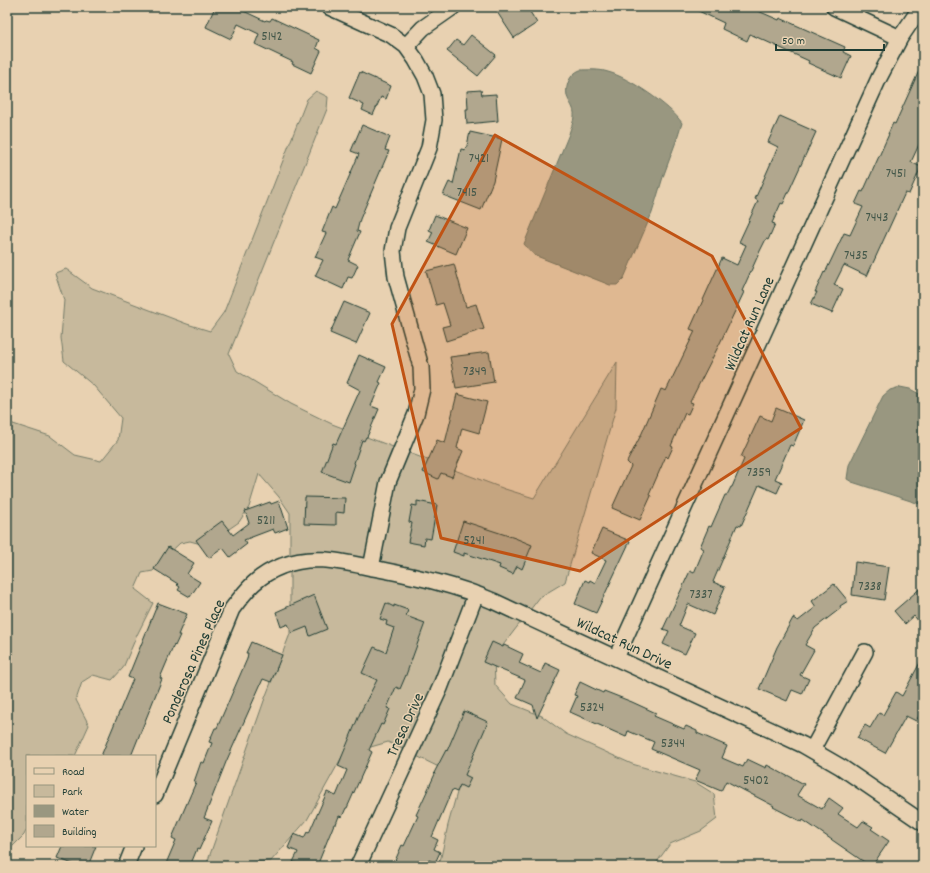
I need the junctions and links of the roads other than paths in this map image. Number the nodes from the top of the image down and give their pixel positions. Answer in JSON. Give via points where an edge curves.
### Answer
{"nodes":[{"id":1,"x":328,"y":7,"type":"edge"},
{"id":2,"x":453,"y":7,"type":"edge"},
{"id":3,"x":834,"y":7,"type":"edge"},
{"id":4,"x":921,"y":7,"type":"edge"},
{"id":5,"x":900,"y":38,"type":"junction"},
{"id":6,"x":406,"y":46,"type":"junction"},
{"id":7,"x":288,"y":564,"type":"joint"},
{"id":8,"x":371,"y":568,"type":"junction"},
{"id":9,"x":476,"y":594,"type":"junction"},
{"id":10,"x":865,"y":652,"type":"dead end"},
{"id":11,"x":616,"y":658,"type":"junction"},
{"id":12,"x":812,"y":750,"type":"junction"},
{"id":13,"x":156,"y":793,"type":"edge"},
{"id":14,"x":923,"y":823,"type":"edge"},
{"id":15,"x":134,"y":847,"type":"edge"},
{"id":16,"x":126,"y":866,"type":"edge"},
{"id":17,"x":358,"y":866,"type":"edge"}],
"edges":[{"from":1,"to":6,"type":"street","via":[[391,35]]},
{"from":2,"to":6,"type":"street","via":[[423,28]]},
{"from":3,"to":5,"type":"street"},
{"from":4,"to":5,"type":"street","name":"Wildcat Run Lane"},
{"from":5,"to":11,"type":"street","name":"Wildcat Run Lane","via":[[879,78]]},
{"from":6,"to":8,"type":"street","via":[[425,76],[432,94],[434,120],[429,148],[397,228],[393,251],[396,277],[421,367],[422,389],[416,414],[388,482]]},
{"from":7,"to":8,"type":"street","name":"Wildcat Run Drive","via":[[318,559]]},
{"from":7,"to":13,"type":"street","name":"Ponderosa Pines Place","via":[[256,581],[232,609]]},
{"from":8,"to":9,"type":"street","name":"Wildcat Run Drive","via":[[436,581]]},
{"from":9,"to":11,"type":"street","name":"Wildcat Run Drive"},
{"from":9,"to":17,"type":"street","name":"Tresa Drive","via":[[440,688]]},
{"from":10,"to":12,"type":"street"},
{"from":11,"to":12,"type":"street","name":"Wildcat Run Drive"},
{"from":12,"to":14,"type":"street","name":"Wildcat Run Drive"},
{"from":15,"to":16,"type":"street"}]}
